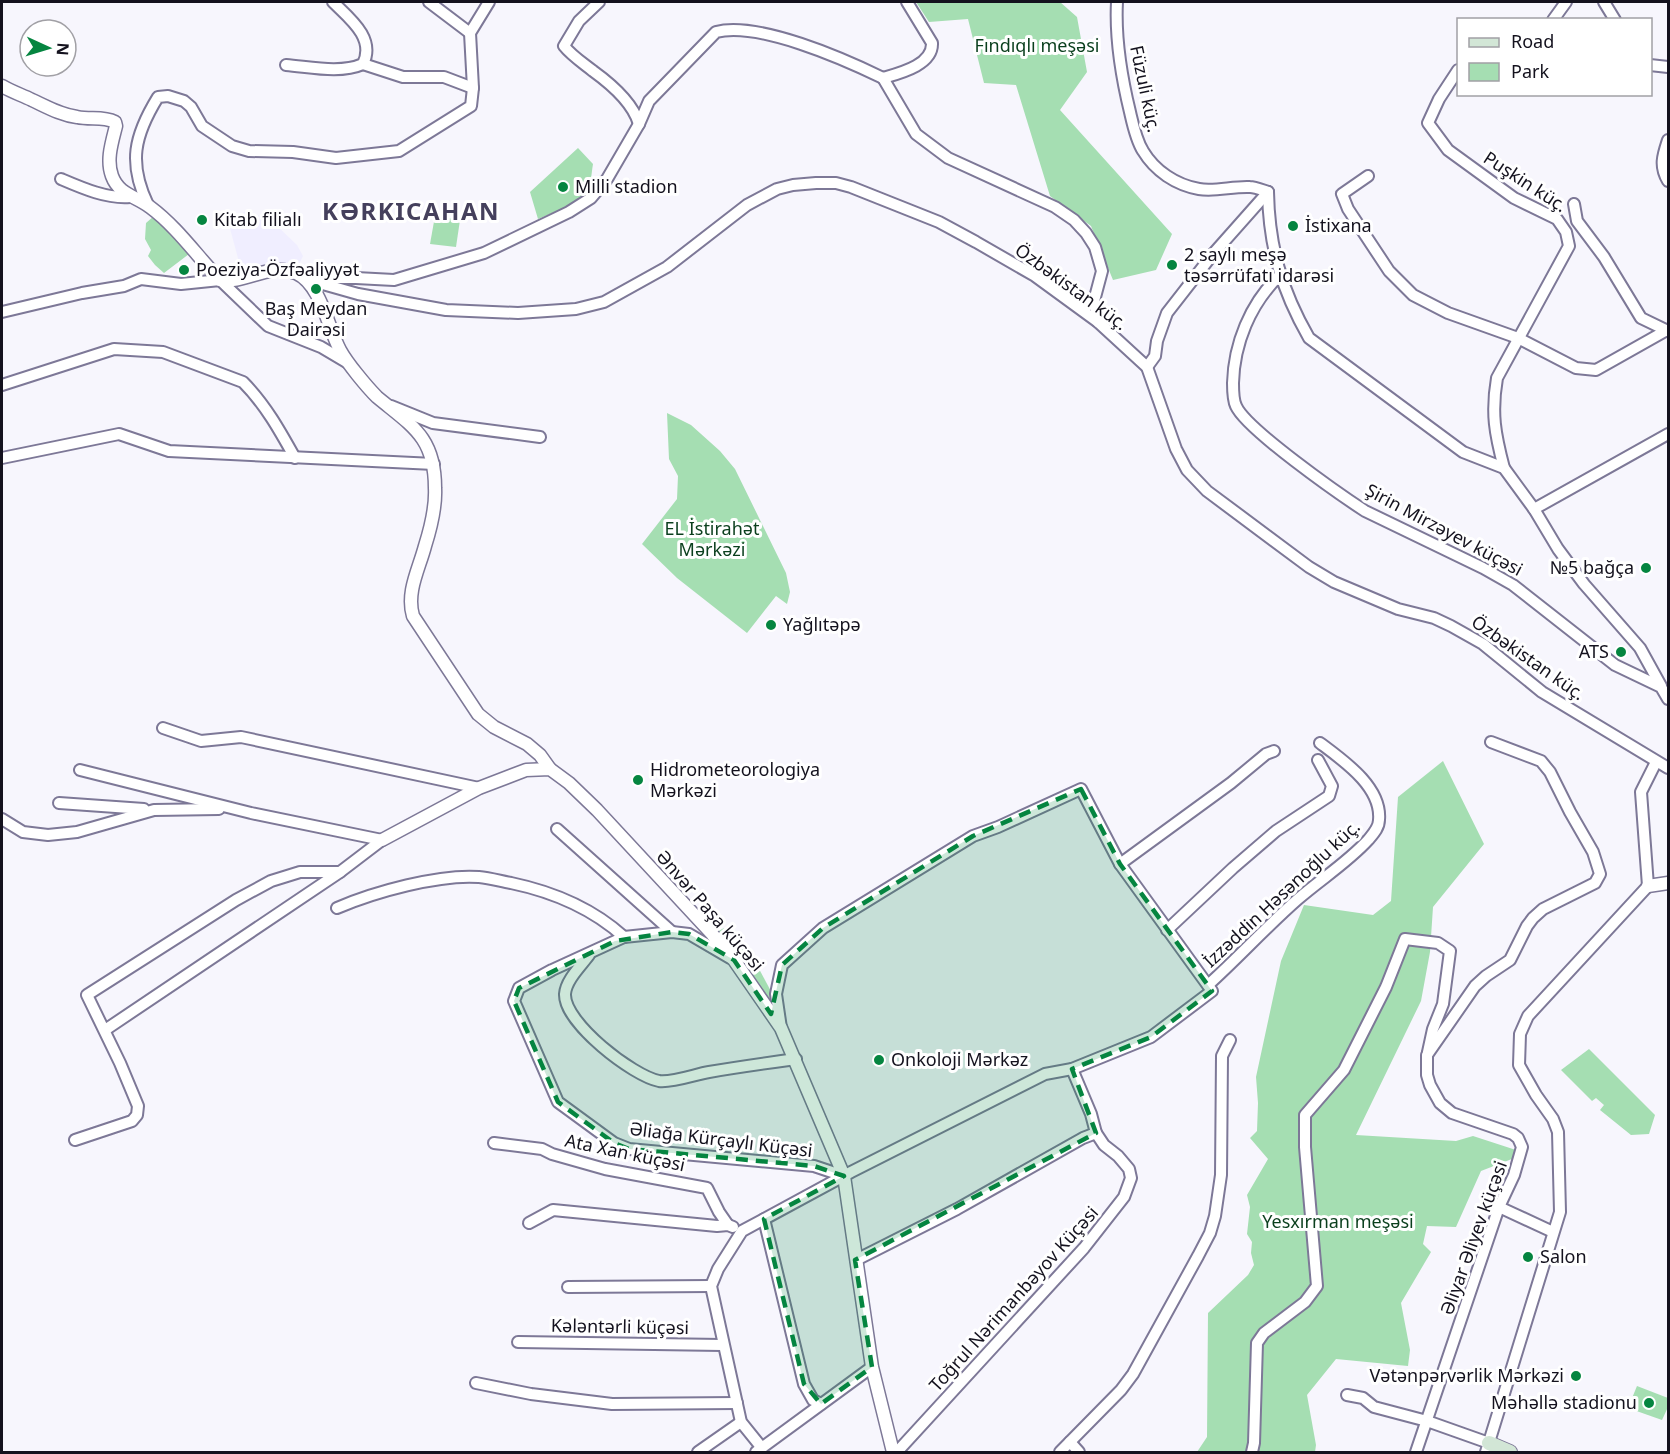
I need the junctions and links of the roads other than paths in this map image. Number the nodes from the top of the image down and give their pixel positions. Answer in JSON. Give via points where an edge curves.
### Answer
{"nodes":[{"id":1,"x":333,"y":2,"type":"edge"},
{"id":2,"x":429,"y":2,"type":"edge"},
{"id":3,"x":489,"y":2,"type":"edge"},
{"id":4,"x":599,"y":2,"type":"edge"},
{"id":5,"x":907,"y":2,"type":"edge"},
{"id":6,"x":1117,"y":2,"type":"edge"},
{"id":7,"x":1566,"y":2,"type":"edge"},
{"id":8,"x":1604,"y":2,"type":"edge"},
{"id":9,"x":1554,"y":18,"type":"edge"},
{"id":10,"x":1614,"y":18,"type":"edge"},
{"id":11,"x":470,"y":33,"type":"junction"},
{"id":12,"x":363,"y":64,"type":"junction"},
{"id":13,"x":1652,"y":64,"type":"edge"},
{"id":14,"x":286,"y":65,"type":"dead end"},
{"id":15,"x":1668,"y":67,"type":"edge"},
{"id":16,"x":1457,"y":72,"type":"edge"},
{"id":17,"x":883,"y":78,"type":"junction"},
{"id":18,"x":2,"y":86,"type":"edge"},
{"id":19,"x":473,"y":88,"type":"junction"},
{"id":20,"x":639,"y":124,"type":"junction"},
{"id":21,"x":1668,"y":140,"type":"edge"},
{"id":22,"x":1368,"y":176,"type":"dead end"},
{"id":23,"x":61,"y":178,"type":"dead end"},
{"id":24,"x":1668,"y":181,"type":"edge"},
{"id":25,"x":1268,"y":192,"type":"junction"},
{"id":26,"x":130,"y":197,"type":"junction"},
{"id":27,"x":1574,"y":204,"type":"dead end"},
{"id":28,"x":148,"y":205,"type":"junction"},
{"id":29,"x":1279,"y":276,"type":"junction"},
{"id":30,"x":220,"y":280,"type":"junction"},
{"id":31,"x":311,"y":281,"type":"junction"},
{"id":32,"x":2,"y":312,"type":"edge"},
{"id":33,"x":1098,"y":322,"type":"junction"},
{"id":34,"x":1668,"y":330,"type":"edge"},
{"id":35,"x":1518,"y":338,"type":"junction"},
{"id":36,"x":352,"y":365,"type":"junction"},
{"id":37,"x":1147,"y":367,"type":"junction"},
{"id":38,"x":2,"y":385,"type":"edge"},
{"id":39,"x":391,"y":406,"type":"junction"},
{"id":40,"x":1668,"y":434,"type":"edge"},
{"id":41,"x":540,"y":437,"type":"dead end"},
{"id":42,"x":2,"y":458,"type":"edge"},
{"id":43,"x":295,"y":458,"type":"junction"},
{"id":44,"x":434,"y":464,"type":"junction"},
{"id":45,"x":1504,"y":468,"type":"junction"},
{"id":46,"x":1534,"y":509,"type":"junction"},
{"id":47,"x":1661,"y":687,"type":"junction"},
{"id":48,"x":1668,"y":699,"type":"edge"},
{"id":49,"x":163,"y":728,"type":"dead end"},
{"id":50,"x":1491,"y":742,"type":"dead end"},
{"id":51,"x":1320,"y":743,"type":"dead end"},
{"id":52,"x":1274,"y":751,"type":"dead end"},
{"id":53,"x":1318,"y":760,"type":"dead end"},
{"id":54,"x":1656,"y":762,"type":"junction"},
{"id":55,"x":1668,"y":768,"type":"edge"},
{"id":56,"x":550,"y":769,"type":"junction"},
{"id":57,"x":80,"y":770,"type":"dead end"},
{"id":58,"x":479,"y":788,"type":"junction"},
{"id":59,"x":59,"y":803,"type":"dead end"},
{"id":60,"x":231,"y":808,"type":"junction"},
{"id":61,"x":154,"y":810,"type":"junction"},
{"id":62,"x":2,"y":819,"type":"edge"},
{"id":63,"x":557,"y":829,"type":"dead end"},
{"id":64,"x":382,"y":840,"type":"junction"},
{"id":65,"x":1120,"y":864,"type":"junction"},
{"id":66,"x":340,"y":872,"type":"junction"},
{"id":67,"x":1668,"y":883,"type":"edge"},
{"id":68,"x":1648,"y":886,"type":"junction"},
{"id":69,"x":337,"y":908,"type":"dead end"},
{"id":70,"x":1167,"y":930,"type":"junction"},
{"id":71,"x":672,"y":932,"type":"junction"},
{"id":72,"x":624,"y":937,"type":"junction"},
{"id":73,"x":591,"y":953,"type":"junction"},
{"id":74,"x":734,"y":960,"type":"junction"},
{"id":75,"x":1208,"y":985,"type":"junction"},
{"id":76,"x":781,"y":1028,"type":"junction"},
{"id":77,"x":105,"y":1030,"type":"junction"},
{"id":78,"x":1230,"y":1040,"type":"dead end"},
{"id":79,"x":1427,"y":1055,"type":"junction"},
{"id":80,"x":796,"y":1059,"type":"junction"},
{"id":81,"x":1072,"y":1069,"type":"junction"},
{"id":82,"x":1096,"y":1133,"type":"junction"},
{"id":83,"x":75,"y":1140,"type":"dead end"},
{"id":84,"x":494,"y":1143,"type":"dead end"},
{"id":85,"x":844,"y":1176,"type":"junction"},
{"id":86,"x":1499,"y":1207,"type":"junction"},
{"id":87,"x":764,"y":1219,"type":"junction"},
{"id":88,"x":529,"y":1223,"type":"dead end"},
{"id":89,"x":728,"y":1225,"type":"junction"},
{"id":90,"x":742,"y":1231,"type":"junction"},
{"id":91,"x":1553,"y":1232,"type":"junction"},
{"id":92,"x":856,"y":1260,"type":"junction"},
{"id":93,"x":711,"y":1286,"type":"junction"},
{"id":94,"x":568,"y":1287,"type":"dead end"},
{"id":95,"x":518,"y":1342,"type":"dead end"},
{"id":96,"x":722,"y":1345,"type":"junction"},
{"id":97,"x":873,"y":1367,"type":"junction"},
{"id":98,"x":476,"y":1383,"type":"dead end"},
{"id":99,"x":1347,"y":1395,"type":"dead end"},
{"id":100,"x":737,"y":1403,"type":"junction"},
{"id":101,"x":821,"y":1404,"type":"junction"},
{"id":102,"x":1427,"y":1421,"type":"junction"},
{"id":103,"x":741,"y":1422,"type":"junction"},
{"id":104,"x":1070,"y":1442,"type":"junction"},
{"id":105,"x":1488,"y":1448,"type":"edge"},
{"id":106,"x":759,"y":1450,"type":"edge"},
{"id":107,"x":698,"y":1452,"type":"edge"},
{"id":108,"x":895,"y":1452,"type":"edge"},
{"id":109,"x":1060,"y":1452,"type":"edge"},
{"id":110,"x":1079,"y":1452,"type":"edge"},
{"id":111,"x":1252,"y":1452,"type":"edge"},
{"id":112,"x":1416,"y":1452,"type":"edge"},
{"id":113,"x":1510,"y":1452,"type":"edge"}],
"edges":[{"from":1,"to":12,"type":"street","via":[[365,39]]},
{"from":2,"to":11,"type":"street"},
{"from":3,"to":11,"type":"street"},
{"from":4,"to":20,"type":"street","via":[[579,21],[564,46],[609,83],[636,114]]},
{"from":5,"to":17,"type":"street","via":[[932,43],[932,51],[918,64]]},
{"from":6,"to":25,"type":"street","name":"Füzuli küç.","via":[[1123,79],[1137,138],[1147,157],[1178,183],[1200,190],[1250,187]]},
{"from":7,"to":9,"type":"street"},
{"from":8,"to":10,"type":"street"},
{"from":11,"to":19,"type":"street"},
{"from":12,"to":14,"type":"street","via":[[333,69]]},
{"from":12,"to":19,"type":"street","via":[[403,77],[444,77]]},
{"from":13,"to":15,"type":"street"},
{"from":16,"to":35,"type":"street","name":"Puşkin küç.","via":[[1428,123],[1449,150],[1514,198],[1557,219],[1566,232],[1569,246]]},
{"from":17,"to":20,"type":"street","via":[[843,58],[805,46],[746,30],[716,32],[650,102]]},
{"from":17,"to":33,"type":"street","via":[[916,134],[948,158],[1055,207],[1086,233],[1102,271],[1094,301]]},
{"from":18,"to":26,"type":"street","via":[[57,112],[115,122],[110,170],[119,188]]},
{"from":19,"to":28,"type":"street","via":[[471,106],[399,152],[336,158],[249,151],[232,146],[202,126],[184,101],[158,97],[137,138],[135,152],[141,191]]},
{"from":20,"to":31,"type":"street","via":[[607,179],[591,198],[484,253],[394,280]]},
{"from":21,"to":24,"type":"street","via":[[1662,158]]},
{"from":22,"to":35,"type":"street","via":[[1341,194],[1389,271],[1413,295],[1448,313]]},
{"from":23,"to":26,"type":"street","via":[[87,189]]},
{"from":25,"to":29,"type":"street","via":[[1268,216]]},
{"from":25,"to":37,"type":"street","via":[[1167,313],[1155,356]]},
{"from":26,"to":28,"type":"street"},
{"from":27,"to":34,"type":"street","via":[[1577,221],[1641,318]]},
{"from":28,"to":30,"type":"street"},
{"from":29,"to":45,"type":"street","via":[[1309,338],[1463,452]]},
{"from":29,"to":47,"type":"street","name":"Şirin Mirzəyev küçəsi","via":[[1264,291],[1238,341],[1233,389],[1241,414],[1365,511],[1513,585],[1615,665]]},
{"from":30,"to":31,"type":"street","via":[[275,271],[296,273]]},
{"from":30,"to":32,"type":"street","via":[[181,284],[141,279]]},
{"from":30,"to":36,"type":"street","via":[[268,326],[321,347]]},
{"from":31,"to":33,"type":"street","name":"Özbəkistan küç.","via":[[446,310],[518,313],[576,309],[604,302],[667,267],[728,218],[777,189],[836,183],[939,222],[1035,276]]},
{"from":31,"to":36,"type":"street","via":[[341,351]]},
{"from":33,"to":37,"type":"street","name":"Özbəkistan küç."},
{"from":34,"to":35,"type":"street","via":[[1596,370],[1576,368]]},
{"from":35,"to":45,"type":"street","name":"Puşkin küç.","via":[[1497,378],[1493,401]]},
{"from":36,"to":39,"type":"street","via":[[367,386]]},
{"from":37,"to":54,"type":"street","name":"Özbəkistan küç.","via":[[1176,449],[1187,471],[1207,490],[1334,582],[1459,630],[1483,644],[1542,692]]},
{"from":38,"to":43,"type":"street","via":[[114,349],[163,352],[243,382]]},
{"from":39,"to":41,"type":"street","via":[[433,423]]},
{"from":39,"to":44,"type":"street","via":[[429,447]]},
{"from":40,"to":46,"type":"street"},
{"from":42,"to":43,"type":"street","via":[[119,434],[169,451]]},
{"from":43,"to":44,"type":"street"},
{"from":44,"to":56,"type":"street","name":"Ənvər Paşa küçəsi","via":[[432,520],[412,587],[413,616],[478,714],[527,744]]},
{"from":45,"to":46,"type":"street"},
{"from":46,"to":47,"type":"street","via":[[1564,558],[1640,648]]},
{"from":47,"to":48,"type":"street"},
{"from":49,"to":58,"type":"street","via":[[201,741],[241,736]]},
{"from":50,"to":79,"type":"street","via":[[1541,761],[1550,772],[1593,852],[1599,874],[1595,883],[1533,918],[1510,960],[1475,986]]},
{"from":51,"to":75,"type":"street","name":"İzzəddin Həsənoğlu küç.","via":[[1372,790],[1379,809],[1379,826]]},
{"from":52,"to":65,"type":"street"},
{"from":53,"to":70,"type":"street","via":[[1332,786],[1329,796],[1276,831]]},
{"from":54,"to":55,"type":"street","name":"Özbəkistan küç."},
{"from":54,"to":68,"type":"street","via":[[1641,792]]},
{"from":56,"to":58,"type":"street","via":[[526,770]]},
{"from":56,"to":74,"type":"street","name":"Ənvər Paşa küçəsi","via":[[597,810]]},
{"from":57,"to":60,"type":"street"},
{"from":58,"to":64,"type":"street"},
{"from":59,"to":61,"type":"street"},
{"from":60,"to":61,"type":"street"},
{"from":60,"to":64,"type":"street"},
{"from":61,"to":62,"type":"street","via":[[77,832],[48,835],[23,832]]},
{"from":63,"to":71,"type":"street"},
{"from":64,"to":66,"type":"street"},
{"from":65,"to":70,"type":"street"},
{"from":65,"to":76,"type":"street","via":[[1081,789],[973,836],[823,928],[783,965],[776,993]]},
{"from":66,"to":77,"type":"street"},
{"from":66,"to":77,"type":"street","via":[[300,872],[271,881],[87,995]]},
{"from":67,"to":68,"type":"street"},
{"from":68,"to":91,"type":"street","via":[[1528,1016],[1520,1034],[1519,1065],[1558,1132],[1560,1212]]},
{"from":69,"to":72,"type":"street","via":[[357,899],[430,881],[481,877],[555,894],[594,913]]},
{"from":70,"to":75,"type":"street"},
{"from":71,"to":72,"type":"street","name":"Əliağa Kürçaylı Küçəsi"},
{"from":71,"to":74,"type":"street","via":[[689,934]]},
{"from":72,"to":73,"type":"street","name":"Əliağa Kürçaylı Küçəsi"},
{"from":73,"to":80,"type":"street","via":[[566,987],[567,1005],[599,1045],[639,1074],[661,1081]]},
{"from":73,"to":85,"type":"street","name":"Əliağa Kürçaylı Küçəsi","via":[[519,988],[514,1001],[558,1102],[614,1143],[629,1149],[814,1166]]},
{"from":74,"to":76,"type":"street","name":"Ənvər Paşa küçəsi"},
{"from":75,"to":81,"type":"street","via":[[1212,990],[1151,1037]]},
{"from":76,"to":80,"type":"street","name":"Ənvər Paşa küçəsi"},
{"from":77,"to":83,"type":"street","via":[[138,1106],[137,1115],[132,1121]]},
{"from":78,"to":104,"type":"street","via":[[1222,1056],[1221,1175],[1210,1233],[1133,1374]]},
{"from":79,"to":86,"type":"street","name":"Əliyar Əliyev küçəsi","via":[[1427,1075],[1440,1103],[1452,1113],[1518,1138],[1522,1147]]},
{"from":79,"to":111,"type":"street","name":"Əliyar Əliyev küçəsi","via":[[1443,1004],[1450,951],[1438,943],[1405,939],[1386,987],[1344,1070],[1305,1115],[1317,1286],[1305,1302],[1257,1342]]},
{"from":80,"to":85,"type":"street","name":"Ənvər Paşa küçəsi"},
{"from":81,"to":82,"type":"street","name":"Toğrul Nərimanbəyov Küçəsi"},
{"from":81,"to":85,"type":"street","via":[[1045,1074]]},
{"from":82,"to":92,"type":"street"},
{"from":82,"to":108,"type":"street","name":"Toğrul Nərimanbəyov Küçəsi","via":[[1129,1169],[1131,1178],[1124,1197],[1084,1248]]},
{"from":84,"to":89,"type":"street","name":"Ata Xan küçəsi","via":[[542,1149],[605,1169],[707,1188]]},
{"from":85,"to":87,"type":"street"},
{"from":85,"to":92,"type":"street","name":"Ənvər Paşa küçəsi"},
{"from":86,"to":91,"type":"street"},
{"from":86,"to":102,"type":"street","name":"Əliyar Əliyev küçəsi"},
{"from":87,"to":90,"type":"street"},
{"from":87,"to":101,"type":"street","via":[[804,1384],[813,1401]]},
{"from":88,"to":89,"type":"street","via":[[553,1210]]},
{"from":89,"to":90,"type":"street"},
{"from":90,"to":93,"type":"street"},
{"from":91,"to":105,"type":"street"},
{"from":92,"to":97,"type":"street","name":"Ənvər Paşa küçəsi"},
{"from":93,"to":94,"type":"street"},
{"from":93,"to":96,"type":"street"},
{"from":95,"to":96,"type":"street","name":"Kələntərli küçəsi"},
{"from":96,"to":100,"type":"street"},
{"from":97,"to":101,"type":"street"},
{"from":97,"to":108,"type":"street","name":"Ənvər Paşa küçəsi"},
{"from":98,"to":100,"type":"street","via":[[612,1404]]},
{"from":99,"to":102,"type":"street","via":[[1363,1398],[1374,1407]]},
{"from":100,"to":103,"type":"street"},
{"from":101,"to":106,"type":"street"},
{"from":102,"to":105,"type":"street"},
{"from":102,"to":112,"type":"street","name":"Əliyar Əliyev küçəsi"},
{"from":103,"to":106,"type":"street"},
{"from":103,"to":107,"type":"street"},
{"from":104,"to":109,"type":"street"},
{"from":104,"to":110,"type":"street"},
{"from":105,"to":113,"type":"main road"}]}
